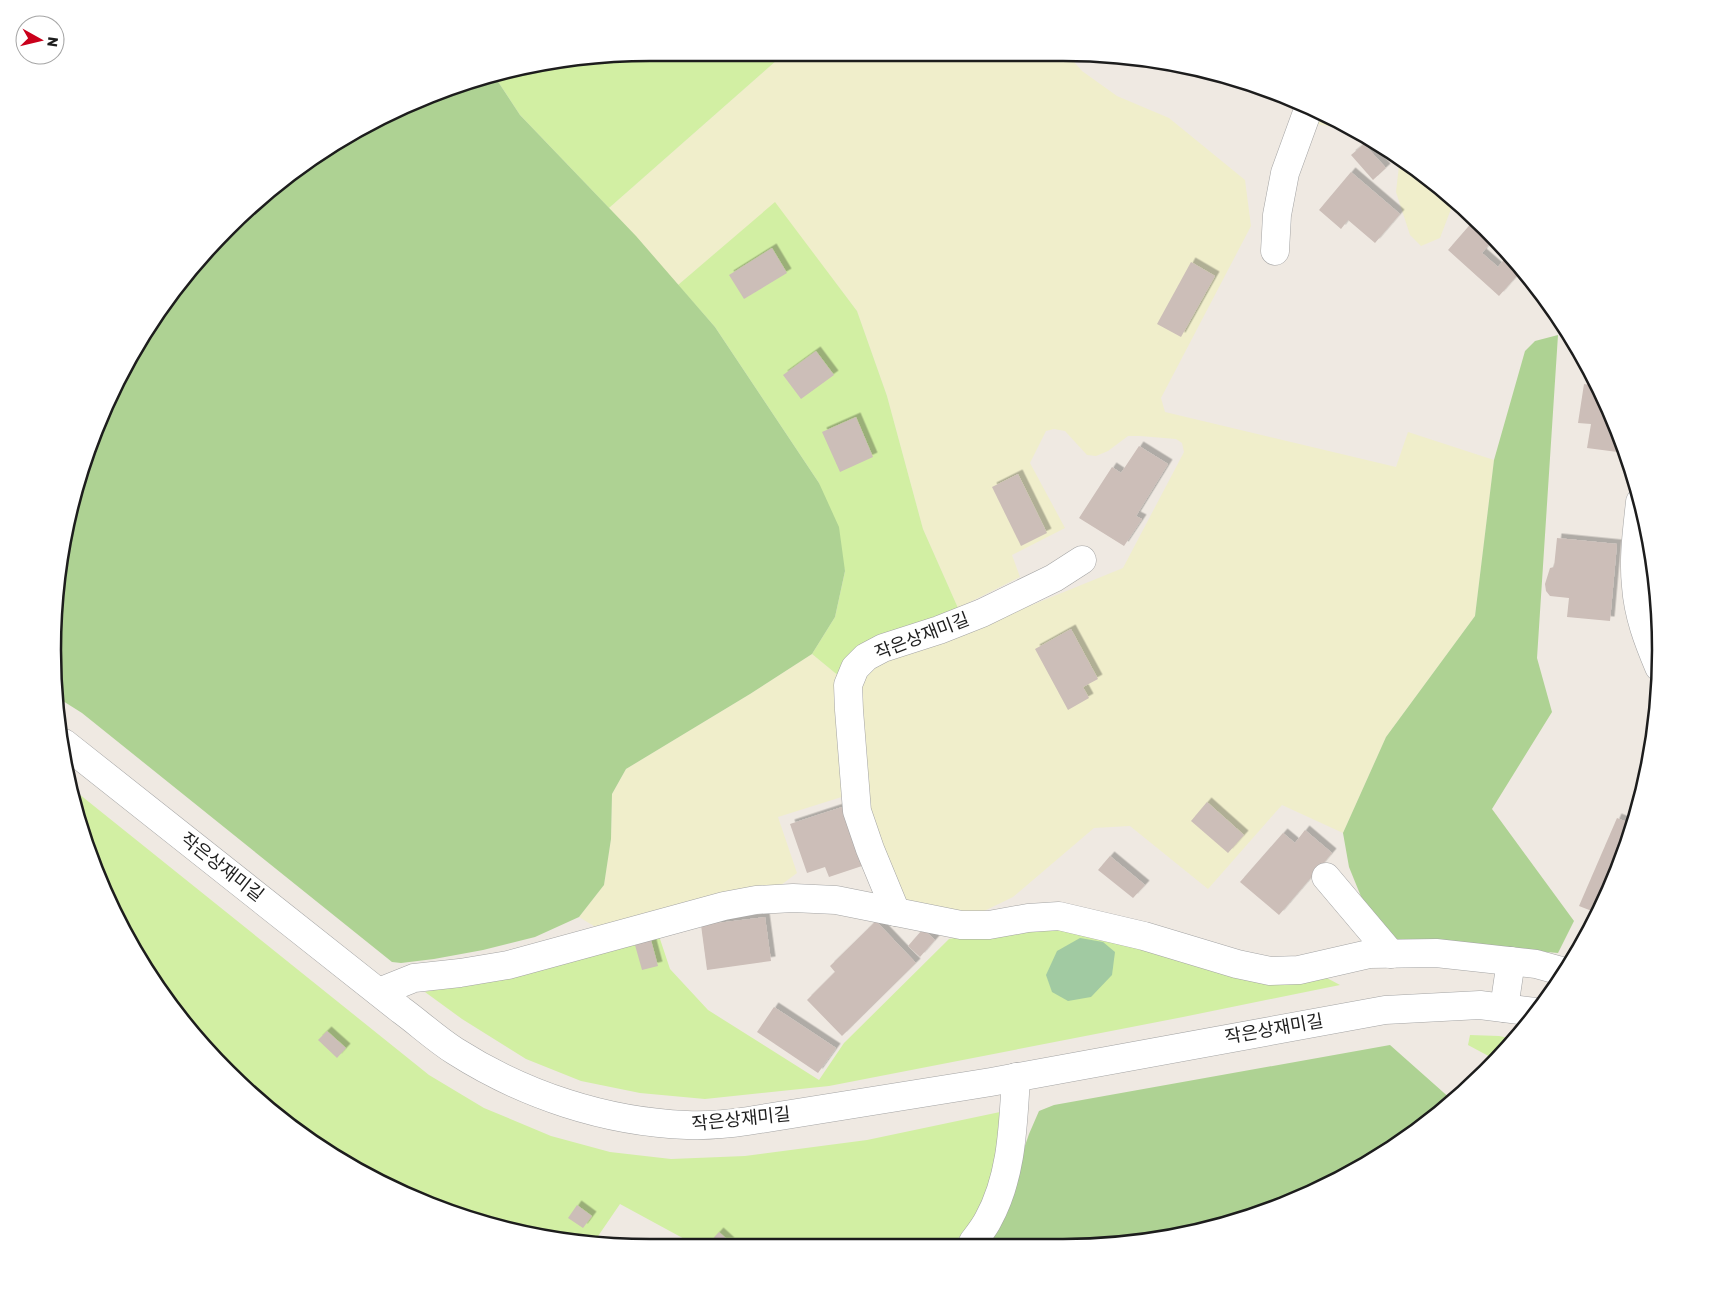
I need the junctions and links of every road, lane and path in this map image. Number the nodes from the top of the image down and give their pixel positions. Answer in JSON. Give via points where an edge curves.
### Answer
{"nodes":[{"id":1,"x":1306,"y":114,"type":"edge"},
{"id":2,"x":1275,"y":251,"type":"dead end"},
{"id":3,"x":1638,"y":525,"type":"edge"},
{"id":4,"x":1082,"y":560,"type":"dead end"},
{"id":5,"x":1652,"y":648,"type":"edge"},
{"id":6,"x":70,"y":748,"type":"edge"},
{"id":7,"x":1326,"y":877,"type":"dead end"},
{"id":8,"x":896,"y":912,"type":"junction"},
{"id":9,"x":1391,"y":954,"type":"junction"},
{"id":10,"x":1511,"y":961,"type":"junction"},
{"id":11,"x":1557,"y":970,"type":"edge"},
{"id":12,"x":379,"y":992,"type":"junction"},
{"id":13,"x":1504,"y":1008,"type":"junction"},
{"id":14,"x":1528,"y":1011,"type":"edge"},
{"id":15,"x":1016,"y":1077,"type":"junction"},
{"id":16,"x":975,"y":1239,"type":"edge"}],
"edges":[{"from":1,"to":2,"type":"street","via":[[1286,174],[1277,215]]},
{"from":3,"to":5,"type":"street","via":[[1636,587],[1642,621]]},
{"from":4,"to":8,"type":"street","name":"작은상재미길","via":[[1054,578],[982,613],[883,648],[866,657],[855,668],[848,685],[848,710],[857,811]]},
{"from":6,"to":12,"type":"street","name":"작은상재미길"},
{"from":7,"to":9,"type":"street"},
{"from":8,"to":9,"type":"street","via":[[961,925],[989,925],[1059,916],[1270,971],[1299,970],[1369,954]]},
{"from":8,"to":12,"type":"street","via":[[836,900],[756,900],[700,912],[508,965],[414,978]]},
{"from":9,"to":10,"type":"street","via":[[1436,953]]},
{"from":10,"to":11,"type":"street"},
{"from":10,"to":13,"type":"street"},
{"from":12,"to":15,"type":"street","name":"작은상재미길","via":[[454,1050],[498,1075],[546,1096],[598,1113],[653,1123],[718,1125],[748,1122]]},
{"from":13,"to":14,"type":"street","name":"작은상재미길"},
{"from":13,"to":15,"type":"street","name":"작은상재미길","via":[[1454,1005],[1385,1010]]},
{"from":15,"to":16,"type":"street","via":[[1005,1181],[988,1220]]}]}
